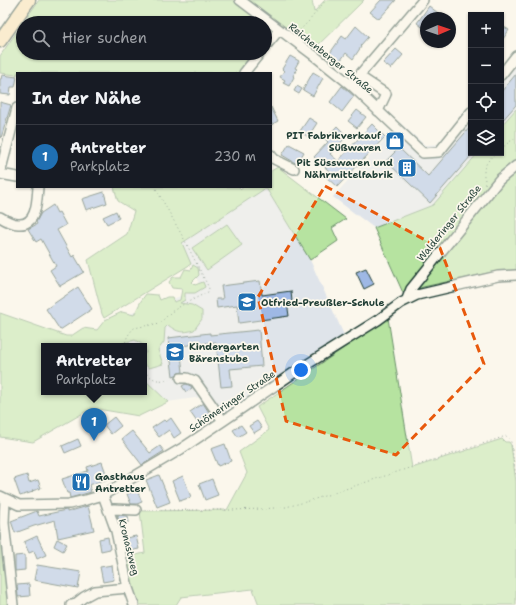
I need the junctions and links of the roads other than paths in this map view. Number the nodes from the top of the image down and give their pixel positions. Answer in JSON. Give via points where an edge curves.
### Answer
{"nodes":[{"id":1,"x":29,"y":0,"type":"edge"},
{"id":2,"x":240,"y":0,"type":"edge"},
{"id":3,"x":423,"y":0,"type":"edge"},
{"id":4,"x":18,"y":16,"type":"edge"},
{"id":5,"x":261,"y":16,"type":"edge"},
{"id":6,"x":16,"y":18,"type":"edge"},
{"id":7,"x":272,"y":25,"type":"edge"},
{"id":8,"x":279,"y":30,"type":"junction"},
{"id":9,"x":272,"y":38,"type":"edge"},
{"id":10,"x":0,"y":41,"type":"edge"},
{"id":11,"x":516,"y":56,"type":"edge"},
{"id":12,"x":254,"y":60,"type":"edge"},
{"id":13,"x":504,"y":71,"type":"edge"},
{"id":14,"x":245,"y":72,"type":"edge"},
{"id":15,"x":359,"y":76,"type":"junction"},
{"id":16,"x":351,"y":85,"type":"junction"},
{"id":17,"x":378,"y":111,"type":"junction"},
{"id":18,"x":16,"y":112,"type":"edge"},
{"id":19,"x":468,"y":116,"type":"edge"},
{"id":20,"x":272,"y":156,"type":"edge"},
{"id":21,"x":516,"y":166,"type":"edge"},
{"id":22,"x":294,"y":169,"type":"dead end"},
{"id":23,"x":0,"y":174,"type":"edge"},
{"id":24,"x":16,"y":177,"type":"edge"},
{"id":25,"x":38,"y":188,"type":"edge"},
{"id":26,"x":0,"y":217,"type":"edge"},
{"id":27,"x":516,"y":275,"type":"edge"},
{"id":28,"x":407,"y":299,"type":"junction"},
{"id":29,"x":181,"y":378,"type":"road end"},
{"id":30,"x":223,"y":422,"type":"junction"},
{"id":31,"x":103,"y":495,"type":"junction"},
{"id":32,"x":3,"y":497,"type":"edge"},
{"id":33,"x":108,"y":510,"type":"junction"},
{"id":34,"x":136,"y":510,"type":"road end"},
{"id":35,"x":128,"y":588,"type":"junction"},
{"id":36,"x":13,"y":605,"type":"edge"},
{"id":37,"x":71,"y":605,"type":"edge"},
{"id":38,"x":134,"y":605,"type":"edge"}],
"edges":[{"from":1,"to":4,"type":"main road"},
{"from":2,"to":5,"type":"street","name":"Reichenberger Straße"},
{"from":3,"to":15,"type":"street"},
{"from":6,"to":10,"type":"main road"},
{"from":7,"to":8,"type":"street","name":"Reichenberger Straße"},
{"from":8,"to":9,"type":"street"},
{"from":8,"to":16,"type":"street","name":"Reichenberger Straße"},
{"from":11,"to":13,"type":"street"},
{"from":12,"to":14,"type":"street"},
{"from":15,"to":16,"type":"street"},
{"from":15,"to":17,"type":"street","via":[[386,94]]},
{"from":16,"to":17,"type":"street","name":"Reichenberger Straße"},
{"from":17,"to":19,"type":"street","name":"Reichenberger Straße","via":[[422,153],[439,152]]},
{"from":18,"to":23,"type":"street"},
{"from":20,"to":22,"type":"street"},
{"from":21,"to":28,"type":"street","name":"Walderinger Straße","via":[[484,197],[411,289]]},
{"from":23,"to":24,"type":"street"},
{"from":25,"to":26,"type":"street","via":[[32,219],[17,224]]},
{"from":27,"to":28,"type":"street","name":"Schömeringer Straße","via":[[498,276]]},
{"from":28,"to":30,"type":"street","name":"Schömeringer Straße"},
{"from":29,"to":30,"type":"street","via":[[195,381]]},
{"from":30,"to":31,"type":"street","name":"Schömeringer Straße"},
{"from":31,"to":32,"type":"street","name":"Schömeringer Straße","via":[[69,504],[19,505]]},
{"from":31,"to":33,"type":"street","name":"Kronastweg"},
{"from":32,"to":36,"type":"street"},
{"from":33,"to":34,"type":"street"},
{"from":33,"to":35,"type":"street","name":"Kronastweg","via":[[116,531]]},
{"from":35,"to":37,"type":"street","via":[[95,591]]},
{"from":35,"to":38,"type":"street","name":"Kronastweg"}]}
